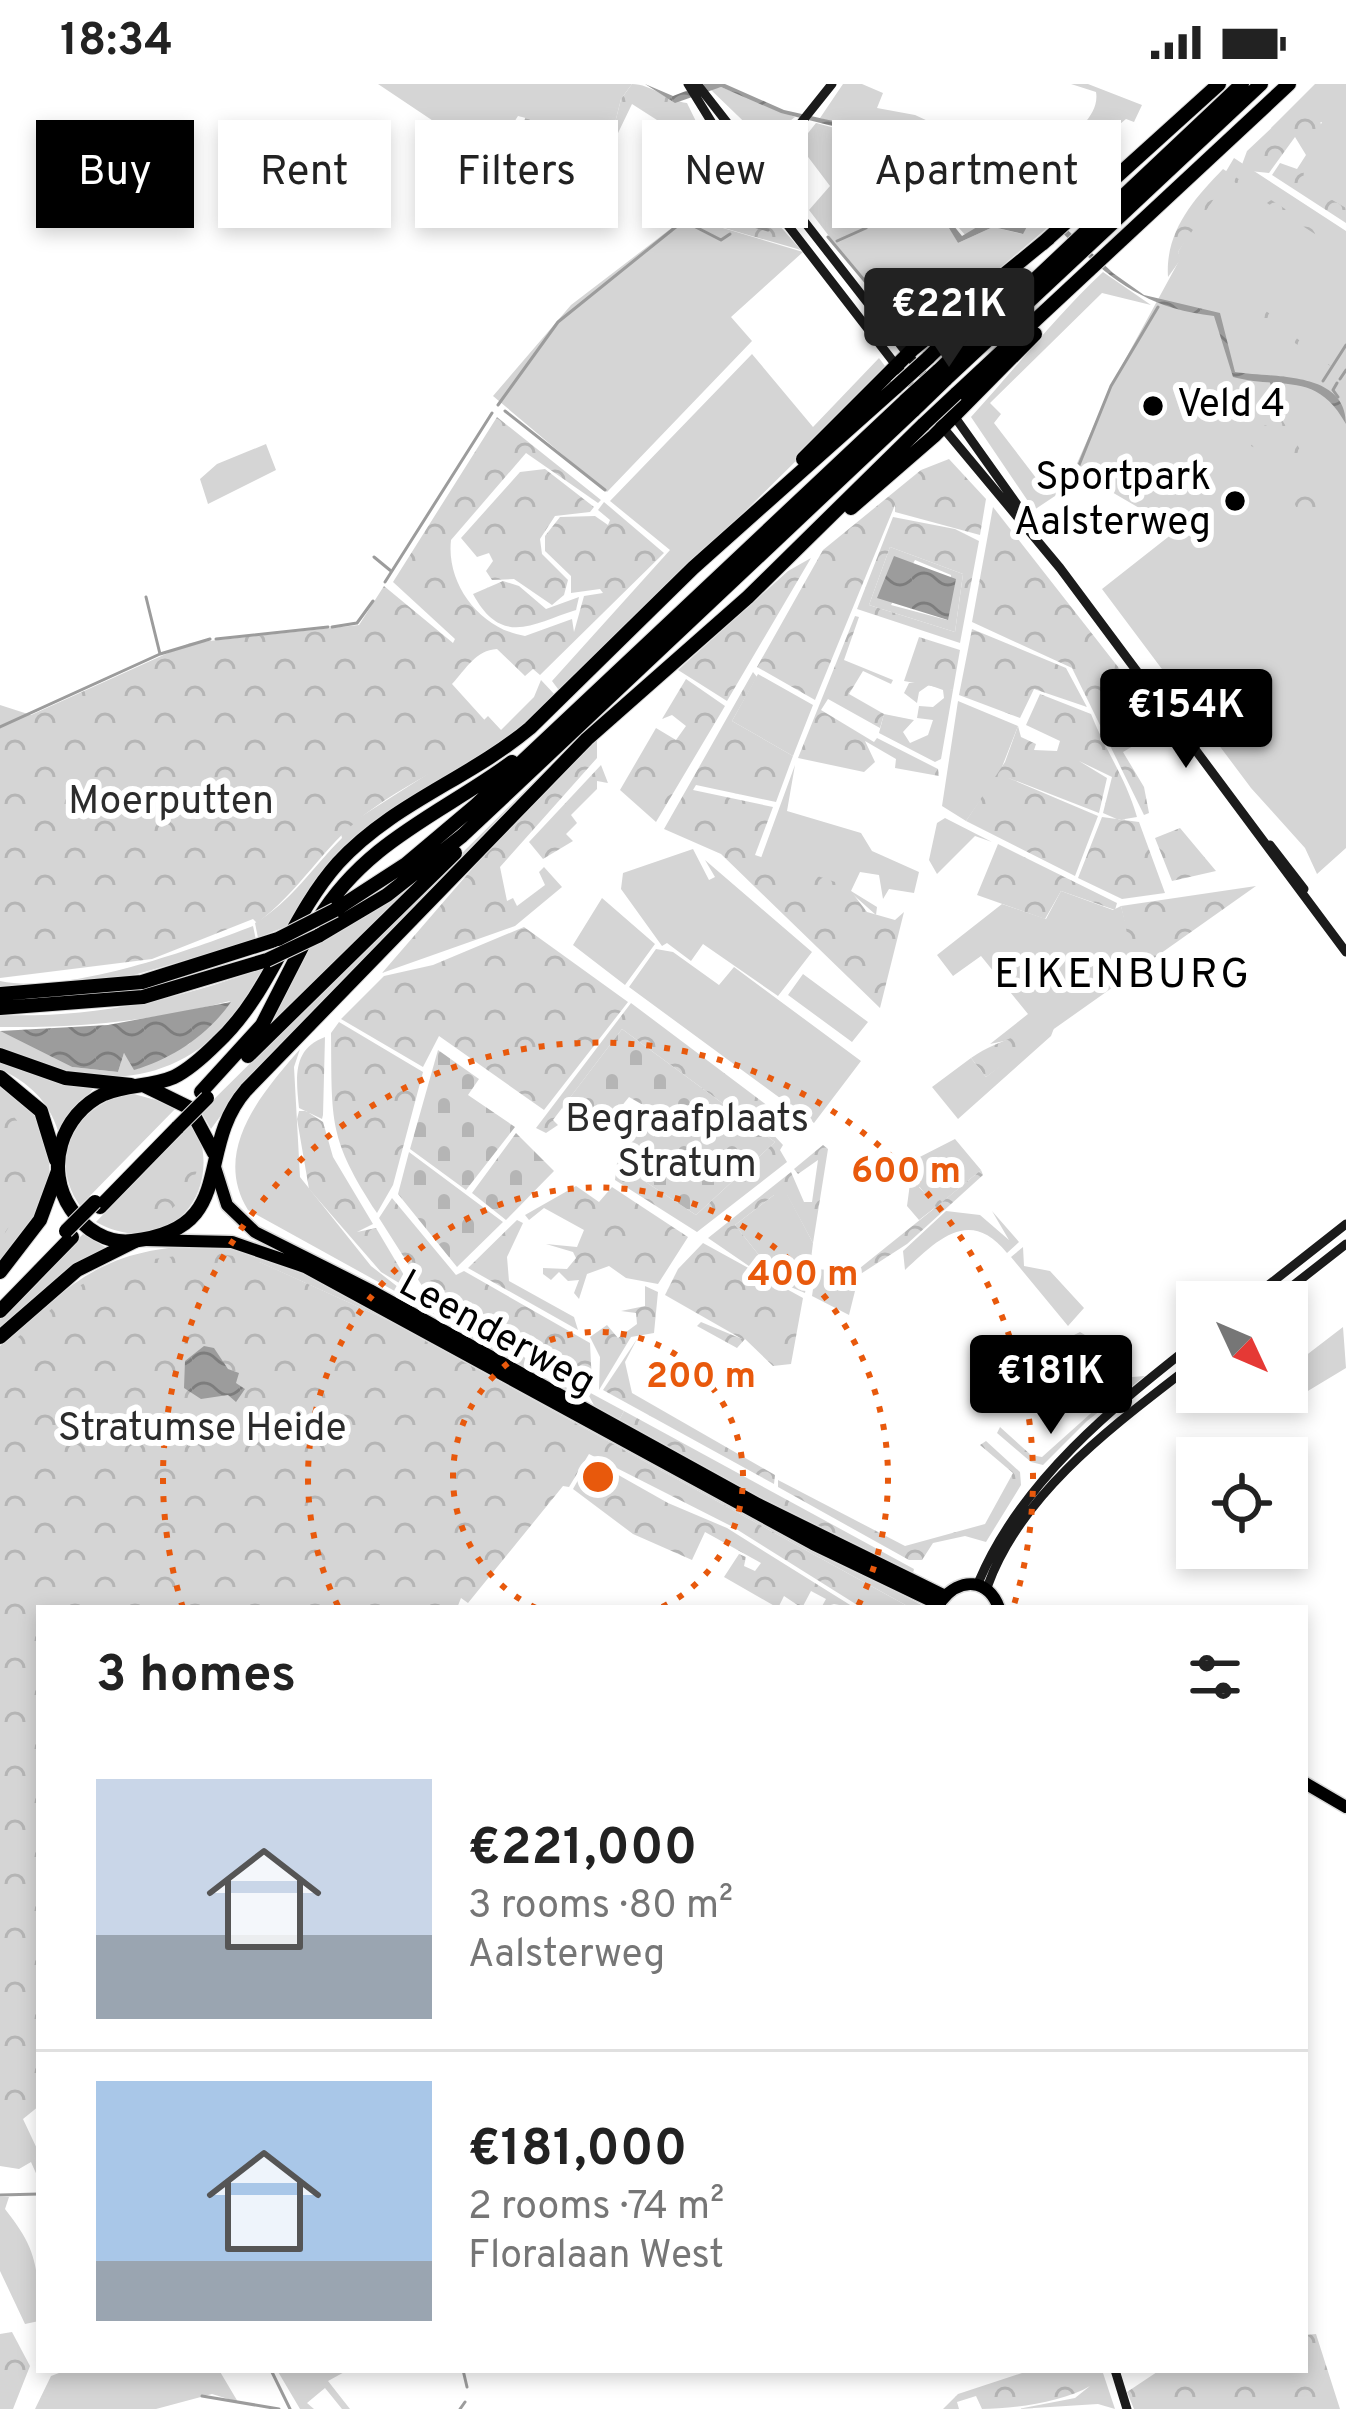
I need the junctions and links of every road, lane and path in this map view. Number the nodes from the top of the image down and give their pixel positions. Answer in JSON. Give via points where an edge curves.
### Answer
{"nodes":[{"id":1,"x":832,"y":84,"type":"edge"},
{"id":2,"x":1219,"y":84,"type":"edge"},
{"id":3,"x":1242,"y":84,"type":"edge"},
{"id":4,"x":1262,"y":84,"type":"edge"},
{"id":5,"x":1289,"y":84,"type":"edge"},
{"id":6,"x":692,"y":85,"type":"edge"},
{"id":7,"x":717,"y":120,"type":"edge"},
{"id":8,"x":805,"y":120,"type":"edge"},
{"id":9,"x":1201,"y":132,"type":"junction"},
{"id":10,"x":795,"y":228,"type":"edge"},
{"id":11,"x":802,"y":228,"type":"edge"},
{"id":12,"x":1057,"y":230,"type":"junction"},
{"id":13,"x":1078,"y":285,"type":"junction"},
{"id":14,"x":904,"y":348,"type":"junction"},
{"id":15,"x":898,"y":366,"type":"junction"},
{"id":16,"x":937,"y":370,"type":"junction"},
{"id":17,"x":905,"y":399,"type":"junction"},
{"id":18,"x":948,"y":421,"type":"junction"},
{"id":19,"x":756,"y":510,"type":"junction"},
{"id":20,"x":801,"y":546,"type":"junction"},
{"id":21,"x":584,"y":721,"type":"junction"},
{"id":22,"x":554,"y":730,"type":"junction"},
{"id":23,"x":514,"y":789,"type":"junction"},
{"id":24,"x":1346,"y":947,"type":"edge"},
{"id":25,"x":0,"y":994,"type":"edge"},
{"id":26,"x":0,"y":1008,"type":"edge"},
{"id":27,"x":0,"y":1055,"type":"edge"},
{"id":28,"x":0,"y":1076,"type":"edge"},
{"id":29,"x":137,"y":1085,"type":"junction"},
{"id":30,"x":204,"y":1095,"type":"junction"},
{"id":31,"x":216,"y":1161,"type":"junction"},
{"id":32,"x":57,"y":1165,"type":"junction"},
{"id":33,"x":1346,"y":1224,"type":"edge"},
{"id":34,"x":69,"y":1234,"type":"junction"},
{"id":35,"x":140,"y":1241,"type":"junction"},
{"id":36,"x":1346,"y":1244,"type":"edge"},
{"id":37,"x":0,"y":1272,"type":"edge"},
{"id":38,"x":1274,"y":1281,"type":"edge"},
{"id":39,"x":1299,"y":1281,"type":"edge"},
{"id":40,"x":0,"y":1299,"type":"edge"},
{"id":41,"x":0,"y":1311,"type":"edge"},
{"id":42,"x":0,"y":1337,"type":"edge"},
{"id":43,"x":1176,"y":1359,"type":"edge"},
{"id":44,"x":1176,"y":1378,"type":"edge"},
{"id":45,"x":980,"y":1581,"type":"junction"},
{"id":46,"x":939,"y":1601,"type":"edge"},
{"id":47,"x":999,"y":1605,"type":"edge"},
{"id":48,"x":1308,"y":1785,"type":"edge"},
{"id":49,"x":1342,"y":1802,"type":"edge"},
{"id":50,"x":1116,"y":2373,"type":"edge"},
{"id":51,"x":1127,"y":2409,"type":"edge"}],
"edges":[{"from":1,"to":8,"type":"main road"},
{"from":2,"to":12,"type":"highway"},
{"from":3,"to":9,"type":"highway"},
{"from":4,"to":9,"type":"highway"},
{"from":5,"to":13,"type":"highway"},
{"from":6,"to":7,"type":"main road"},
{"from":9,"to":16,"type":"highway"},
{"from":10,"to":15,"type":"main road"},
{"from":11,"to":14,"type":"main road"},
{"from":12,"to":14,"type":"highway"},
{"from":12,"to":16,"type":"highway"},
{"from":13,"to":18,"type":"highway"},
{"from":13,"to":20,"type":"highway","bridge":true},
{"from":14,"to":15,"type":"highway"},
{"from":14,"to":18,"type":"main road"},
{"from":15,"to":18,"type":"main road"},
{"from":15,"to":19,"type":"highway"},
{"from":16,"to":17,"type":"highway","bridge":true},
{"from":16,"to":17,"type":"highway","bridge":true},
{"from":17,"to":19,"type":"highway"},
{"from":17,"to":21,"type":"highway"},
{"from":18,"to":20,"type":"highway"},
{"from":18,"to":24,"type":"main road"},
{"from":19,"to":29,"type":"highway","via":[[508,746],[358,842],[310,897],[232,1028],[181,1073]]},
{"from":20,"to":21,"type":"highway"},
{"from":21,"to":22,"type":"highway"},
{"from":21,"to":23,"type":"highway"},
{"from":21,"to":31,"type":"highway","via":[[241,1096]]},
{"from":22,"to":25,"type":"highway","bridge":true,"via":[[429,846],[278,939],[142,982]]},
{"from":22,"to":30,"type":"highway","via":[[399,831],[355,870],[310,932],[262,1025]]},
{"from":23,"to":26,"type":"highway","bridge":true,"via":[[415,875],[267,960],[143,998]]},
{"from":23,"to":30,"type":"highway"},
{"from":27,"to":29,"type":"highway","via":[[65,1078]]},
{"from":28,"to":32,"type":"highway","via":[[41,1111]]},
{"from":29,"to":31,"type":"highway","via":[[190,1108]]},
{"from":29,"to":32,"type":"highway","via":[[81,1111]]},
{"from":30,"to":34,"type":"highway","bridge":true},
{"from":31,"to":35,"type":"highway","via":[[194,1218]]},
{"from":31,"to":46,"type":"main road","name":"Leenderweg","via":[[227,1205],[255,1232]]},
{"from":32,"to":35,"type":"highway","via":[[80,1221],[106,1238]]},
{"from":32,"to":37,"type":"highway","via":[[40,1220]]},
{"from":33,"to":38,"type":"main road"},
{"from":34,"to":40,"type":"highway"},
{"from":34,"to":41,"type":"highway"},
{"from":35,"to":42,"type":"highway","via":[[77,1270]]},
{"from":35,"to":46,"type":"main road","name":"Leenderweg","via":[[242,1244],[305,1267],[813,1544]]},
{"from":36,"to":39,"type":"main road"},
{"from":43,"to":45,"type":"main road","via":[[1062,1458]]},
{"from":44,"to":45,"type":"main road","via":[[1085,1454]]},
{"from":45,"to":46,"type":"main road"},
{"from":45,"to":47,"type":"main road"},
{"from":48,"to":49,"type":"main road"},
{"from":50,"to":51,"type":"main road"}]}
